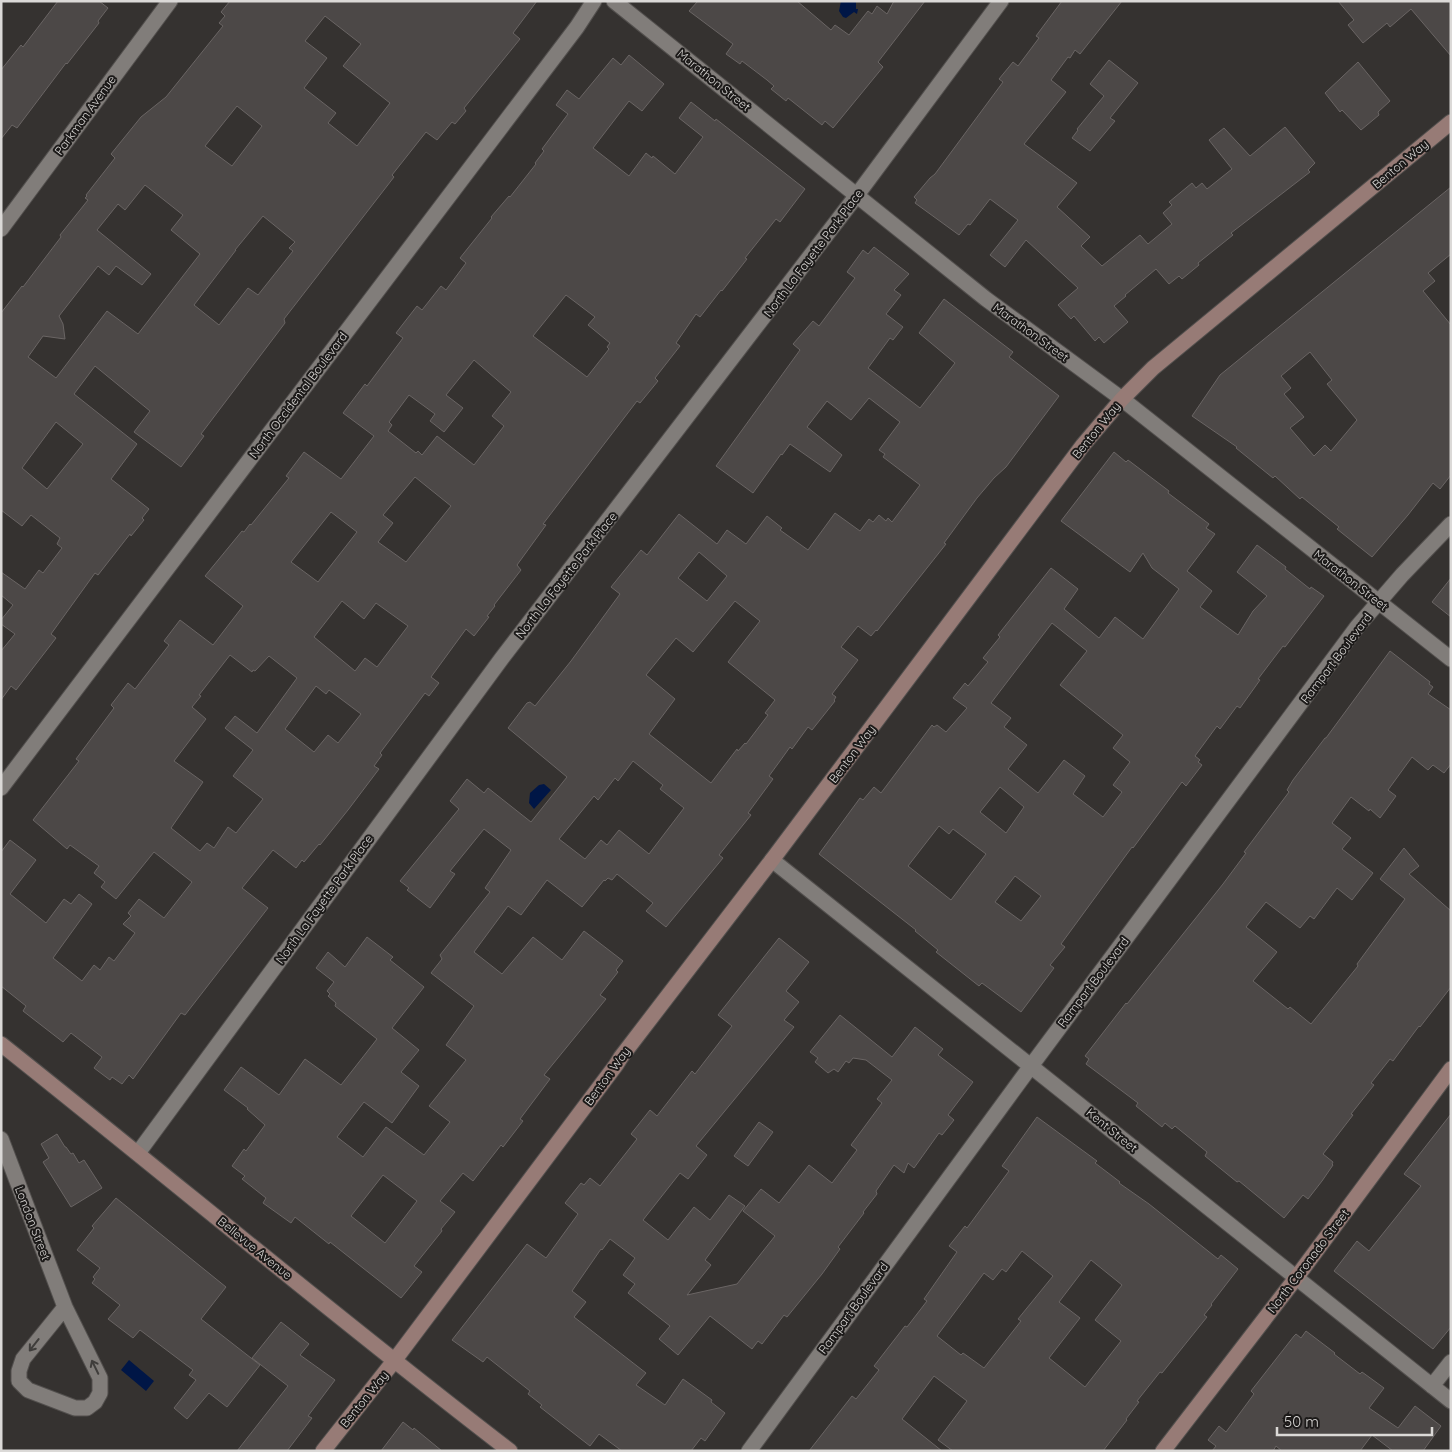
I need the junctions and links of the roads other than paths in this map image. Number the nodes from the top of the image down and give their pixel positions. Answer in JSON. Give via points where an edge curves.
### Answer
{"nodes":[{"id":1,"x":170,"y":1,"type":"edge"},
{"id":2,"x":594,"y":1,"type":"edge"},
{"id":3,"x":614,"y":1,"type":"edge"},
{"id":4,"x":1001,"y":1,"type":"edge"},
{"id":5,"x":1451,"y":122,"type":"edge"},
{"id":6,"x":857,"y":195,"type":"junction"},
{"id":7,"x":1,"y":229,"type":"edge"},
{"id":8,"x":1122,"y":398,"type":"junction"},
{"id":9,"x":1451,"y":524,"type":"edge"},
{"id":10,"x":1379,"y":602,"type":"junction"},
{"id":11,"x":1451,"y":659,"type":"edge"},
{"id":12,"x":1,"y":788,"type":"edge"},
{"id":13,"x":772,"y":860,"type":"junction"},
{"id":14,"x":1,"y":1044,"type":"edge"},
{"id":15,"x":1031,"y":1066,"type":"junction"},
{"id":16,"x":1451,"y":1069,"type":"edge"},
{"id":17,"x":1,"y":1139,"type":"edge"},
{"id":18,"x":138,"y":1153,"type":"junction"},
{"id":19,"x":1296,"y":1278,"type":"junction"},
{"id":20,"x":65,"y":1307,"type":"junction"},
{"id":21,"x":394,"y":1361,"type":"junction"},
{"id":22,"x":1451,"y":1362,"type":"edge"},
{"id":23,"x":1432,"y":1386,"type":"junction"},
{"id":24,"x":1451,"y":1401,"type":"edge"},
{"id":25,"x":323,"y":1451,"type":"edge"},
{"id":26,"x":510,"y":1451,"type":"edge"},
{"id":27,"x":749,"y":1451,"type":"edge"},
{"id":28,"x":1163,"y":1451,"type":"edge"}],
"edges":[{"from":1,"to":7,"type":"street","name":"Parkman Avenue"},
{"from":2,"to":12,"type":"street","name":"North Occidental Boulevard"},
{"from":3,"to":6,"type":"street","name":"Marathon Street"},
{"from":4,"to":6,"type":"street","name":"North La Fayette Park Place"},
{"from":5,"to":8,"type":"street","name":"Benton Way","via":[[1153,368]]},
{"from":6,"to":8,"type":"street","name":"Marathon Street","via":[[986,299]]},
{"from":6,"to":18,"type":"street","name":"North La Fayette Park Place","via":[[502,658]]},
{"from":8,"to":10,"type":"street","name":"Marathon Street"},
{"from":8,"to":13,"type":"street","name":"Benton Way","via":[[1083,444]]},
{"from":9,"to":10,"type":"street","name":"Rampart Boulevard"},
{"from":10,"to":11,"type":"street","name":"Marathon Street"},
{"from":10,"to":15,"type":"street","name":"Rampart Boulevard","via":[[1357,627]]},
{"from":13,"to":15,"type":"street","name":"Kent Street"},
{"from":13,"to":21,"type":"street","name":"Benton Way"},
{"from":14,"to":18,"type":"street","name":"Bellevue Avenue"},
{"from":15,"to":19,"type":"street","name":"Kent Street"},
{"from":15,"to":27,"type":"street","name":"Rampart Boulevard"},
{"from":16,"to":19,"type":"street","name":"North Coronado Street"},
{"from":17,"to":20,"type":"street","name":"London Street"},
{"from":18,"to":21,"type":"street","name":"Bellevue Avenue"},
{"from":19,"to":23,"type":"street","name":"Kent Street"},
{"from":19,"to":28,"type":"street","name":"North Coronado Street"},
{"from":20,"to":20,"type":"street","name":"London Street","one_way":true,"via":[[23,1359],[18,1371],[19,1381],[28,1390],[74,1408],[87,1408],[100,1393],[100,1378]]},
{"from":21,"to":25,"type":"street","name":"Benton Way"},
{"from":21,"to":26,"type":"street","name":"Bellevue Avenue"},
{"from":22,"to":23,"type":"street"},
{"from":23,"to":24,"type":"street","name":"Kent Street"}]}
